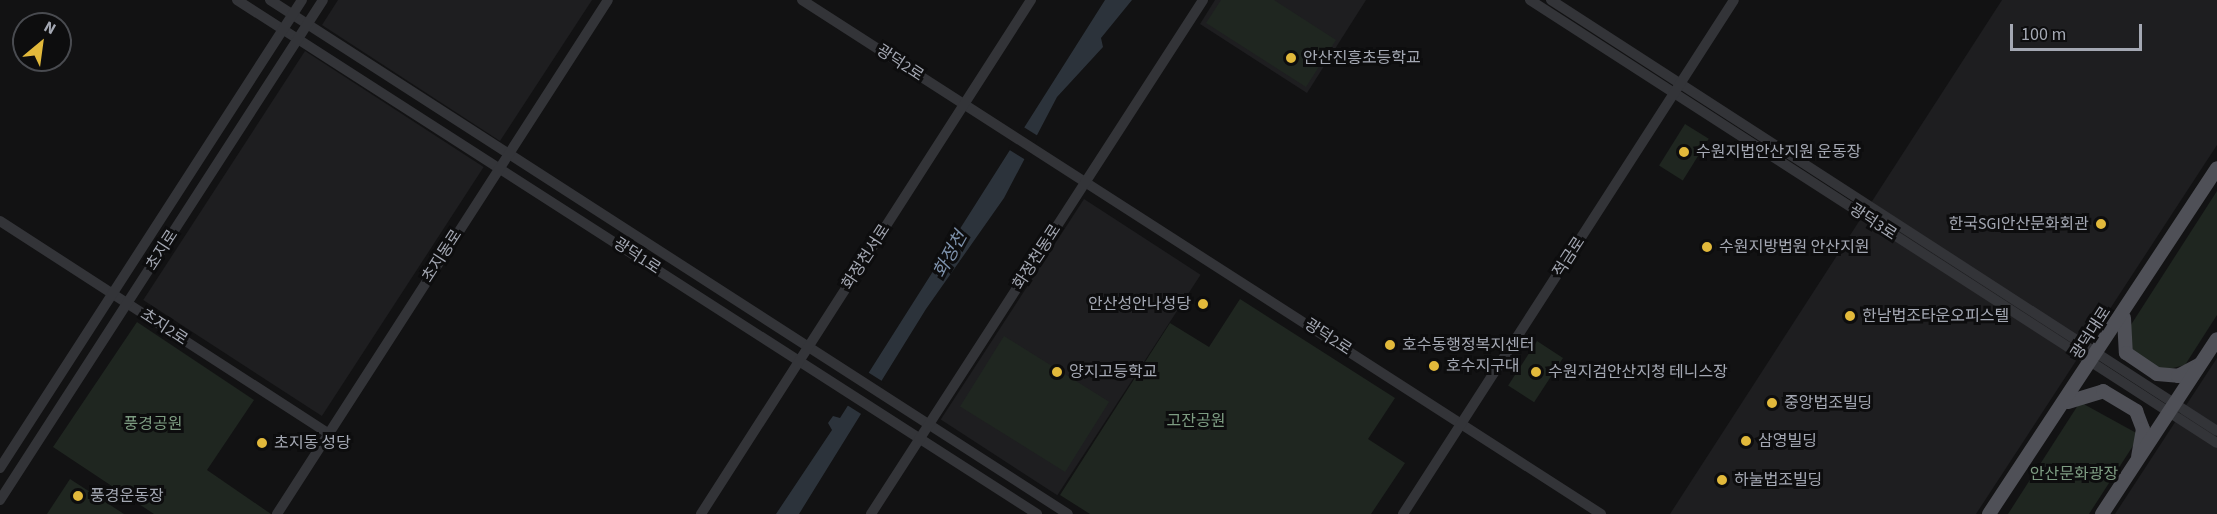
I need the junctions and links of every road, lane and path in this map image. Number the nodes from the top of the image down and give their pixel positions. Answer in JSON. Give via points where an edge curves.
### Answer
{"nodes":[{"id":1,"x":237,"y":0,"type":"edge"},
{"id":2,"x":270,"y":0,"type":"edge"},
{"id":3,"x":302,"y":0,"type":"edge"},
{"id":4,"x":324,"y":0,"type":"edge"},
{"id":5,"x":608,"y":0,"type":"edge"},
{"id":6,"x":802,"y":0,"type":"edge"},
{"id":7,"x":1031,"y":0,"type":"edge"},
{"id":8,"x":1203,"y":0,"type":"edge"},
{"id":9,"x":1530,"y":0,"type":"edge"},
{"id":10,"x":1551,"y":0,"type":"edge"},
{"id":11,"x":1734,"y":0,"type":"edge"},
{"id":12,"x":292,"y":14,"type":"junction"},
{"id":13,"x":308,"y":24,"type":"junction"},
{"id":14,"x":283,"y":29,"type":"junction"},
{"id":15,"x":298,"y":39,"type":"junction"},
{"id":16,"x":1677,"y":88,"type":"junction"},
{"id":17,"x":964,"y":105,"type":"junction"},
{"id":18,"x":509,"y":153,"type":"junction"},
{"id":19,"x":499,"y":168,"type":"junction"},
{"id":20,"x":2217,"y":168,"type":"edge"},
{"id":21,"x":1086,"y":180,"type":"junction"},
{"id":22,"x":0,"y":221,"type":"edge"},
{"id":23,"x":113,"y":294,"type":"junction"},
{"id":24,"x":127,"y":303,"type":"junction"},
{"id":25,"x":2124,"y":313,"type":"junction"},
{"id":26,"x":2217,"y":339,"type":"edge"},
{"id":27,"x":809,"y":346,"type":"junction"},
{"id":28,"x":2094,"y":359,"type":"junction"},
{"id":29,"x":800,"y":361,"type":"junction"},
{"id":30,"x":2201,"y":364,"type":"junction"},
{"id":31,"x":2064,"y":405,"type":"junction"},
{"id":32,"x":2172,"y":408,"type":"junction"},
{"id":33,"x":929,"y":424,"type":"junction"},
{"id":34,"x":1462,"y":424,"type":"junction"},
{"id":35,"x":2217,"y":431,"type":"edge"},
{"id":36,"x":328,"y":433,"type":"junction"},
{"id":37,"x":920,"y":439,"type":"junction"},
{"id":38,"x":2217,"y":443,"type":"edge"},
{"id":39,"x":2138,"y":459,"type":"junction"},
{"id":40,"x":0,"y":468,"type":"edge"},
{"id":41,"x":0,"y":500,"type":"edge"},
{"id":42,"x":277,"y":514,"type":"edge"},
{"id":43,"x":701,"y":514,"type":"edge"},
{"id":44,"x":871,"y":514,"type":"edge"},
{"id":45,"x":1037,"y":514,"type":"edge"},
{"id":46,"x":1068,"y":514,"type":"edge"},
{"id":47,"x":1403,"y":514,"type":"edge"},
{"id":48,"x":1601,"y":514,"type":"edge"},
{"id":49,"x":1989,"y":514,"type":"edge"},
{"id":50,"x":2102,"y":514,"type":"edge"}],
"edges":[{"from":1,"to":14,"type":"street","name":"광덕1로"},
{"from":2,"to":12,"type":"street","name":"광덕1로"},
{"from":3,"to":12,"type":"street","name":"초지로"},
{"from":4,"to":13,"type":"street","name":"초지로"},
{"from":5,"to":18,"type":"street","name":"초지동로"},
{"from":6,"to":17,"type":"street","name":"광덕2로"},
{"from":7,"to":17,"type":"street","name":"화정천서로"},
{"from":8,"to":21,"type":"street","name":"화정천동로"},
{"from":9,"to":16,"type":"street","name":"광덕3로"},
{"from":10,"to":16,"type":"street","name":"광덕3로"},
{"from":11,"to":16,"type":"street","name":"적금로"},
{"from":12,"to":13,"type":"street","name":"광덕1로"},
{"from":12,"to":14,"type":"street","name":"초지로"},
{"from":13,"to":15,"type":"street","name":"초지로"},
{"from":13,"to":18,"type":"street","name":"광덕1로"},
{"from":14,"to":15,"type":"street","name":"광덕1로"},
{"from":14,"to":23,"type":"street","name":"초지로"},
{"from":15,"to":19,"type":"street","name":"광덕1로"},
{"from":15,"to":24,"type":"street","name":"초지로"},
{"from":16,"to":28,"type":"street","name":"광덕3로"},
{"from":16,"to":34,"type":"street","name":"적금로"},
{"from":17,"to":21,"type":"street","name":"광덕2로"},
{"from":17,"to":27,"type":"street","name":"화정천서로"},
{"from":18,"to":19,"type":"street","name":"초지동로"},
{"from":18,"to":27,"type":"street","name":"광덕1로"},
{"from":19,"to":29,"type":"street","name":"광덕1로"},
{"from":19,"to":36,"type":"street","name":"초지동로"},
{"from":20,"to":25,"type":"main road","name":"광덕대로"},
{"from":21,"to":33,"type":"street","name":"화정천동로"},
{"from":21,"to":34,"type":"street","name":"광덕2로"},
{"from":22,"to":23,"type":"street","name":"초지2로"},
{"from":23,"to":24,"type":"street","name":"초지2로"},
{"from":23,"to":40,"type":"street","name":"초지로"},
{"from":24,"to":36,"type":"street","name":"초지2로"},
{"from":24,"to":41,"type":"street","name":"초지로"},
{"from":25,"to":28,"type":"main road","name":"광덕대로"},
{"from":25,"to":30,"type":"main road","via":[[2123,343],[2131,357],[2168,376]]},
{"from":26,"to":30,"type":"main road"},
{"from":27,"to":29,"type":"street","name":"화정천서로"},
{"from":27,"to":33,"type":"street","name":"광덕1로"},
{"from":28,"to":31,"type":"main road","name":"광덕대로"},
{"from":28,"to":32,"type":"street","name":"광덕3로"},
{"from":29,"to":37,"type":"street","name":"광덕1로"},
{"from":29,"to":43,"type":"street","name":"화정천서로"},
{"from":30,"to":32,"type":"main road"},
{"from":31,"to":39,"type":"main road","via":[[2095,390],[2136,411],[2143,429]]},
{"from":31,"to":49,"type":"main road","name":"광덕대로"},
{"from":32,"to":35,"type":"street","name":"광덕3로"},
{"from":32,"to":38,"type":"street","name":"광덕3로"},
{"from":32,"to":39,"type":"main road"},
{"from":33,"to":37,"type":"street","name":"화정천동로"},
{"from":33,"to":46,"type":"street","name":"광덕1로"},
{"from":34,"to":47,"type":"street","name":"적금로"},
{"from":34,"to":48,"type":"street","name":"광덕2로"},
{"from":36,"to":42,"type":"street","name":"초지동로"},
{"from":37,"to":44,"type":"street","name":"화정천동로"},
{"from":37,"to":45,"type":"street","name":"광덕1로"},
{"from":39,"to":50,"type":"main road"}]}
